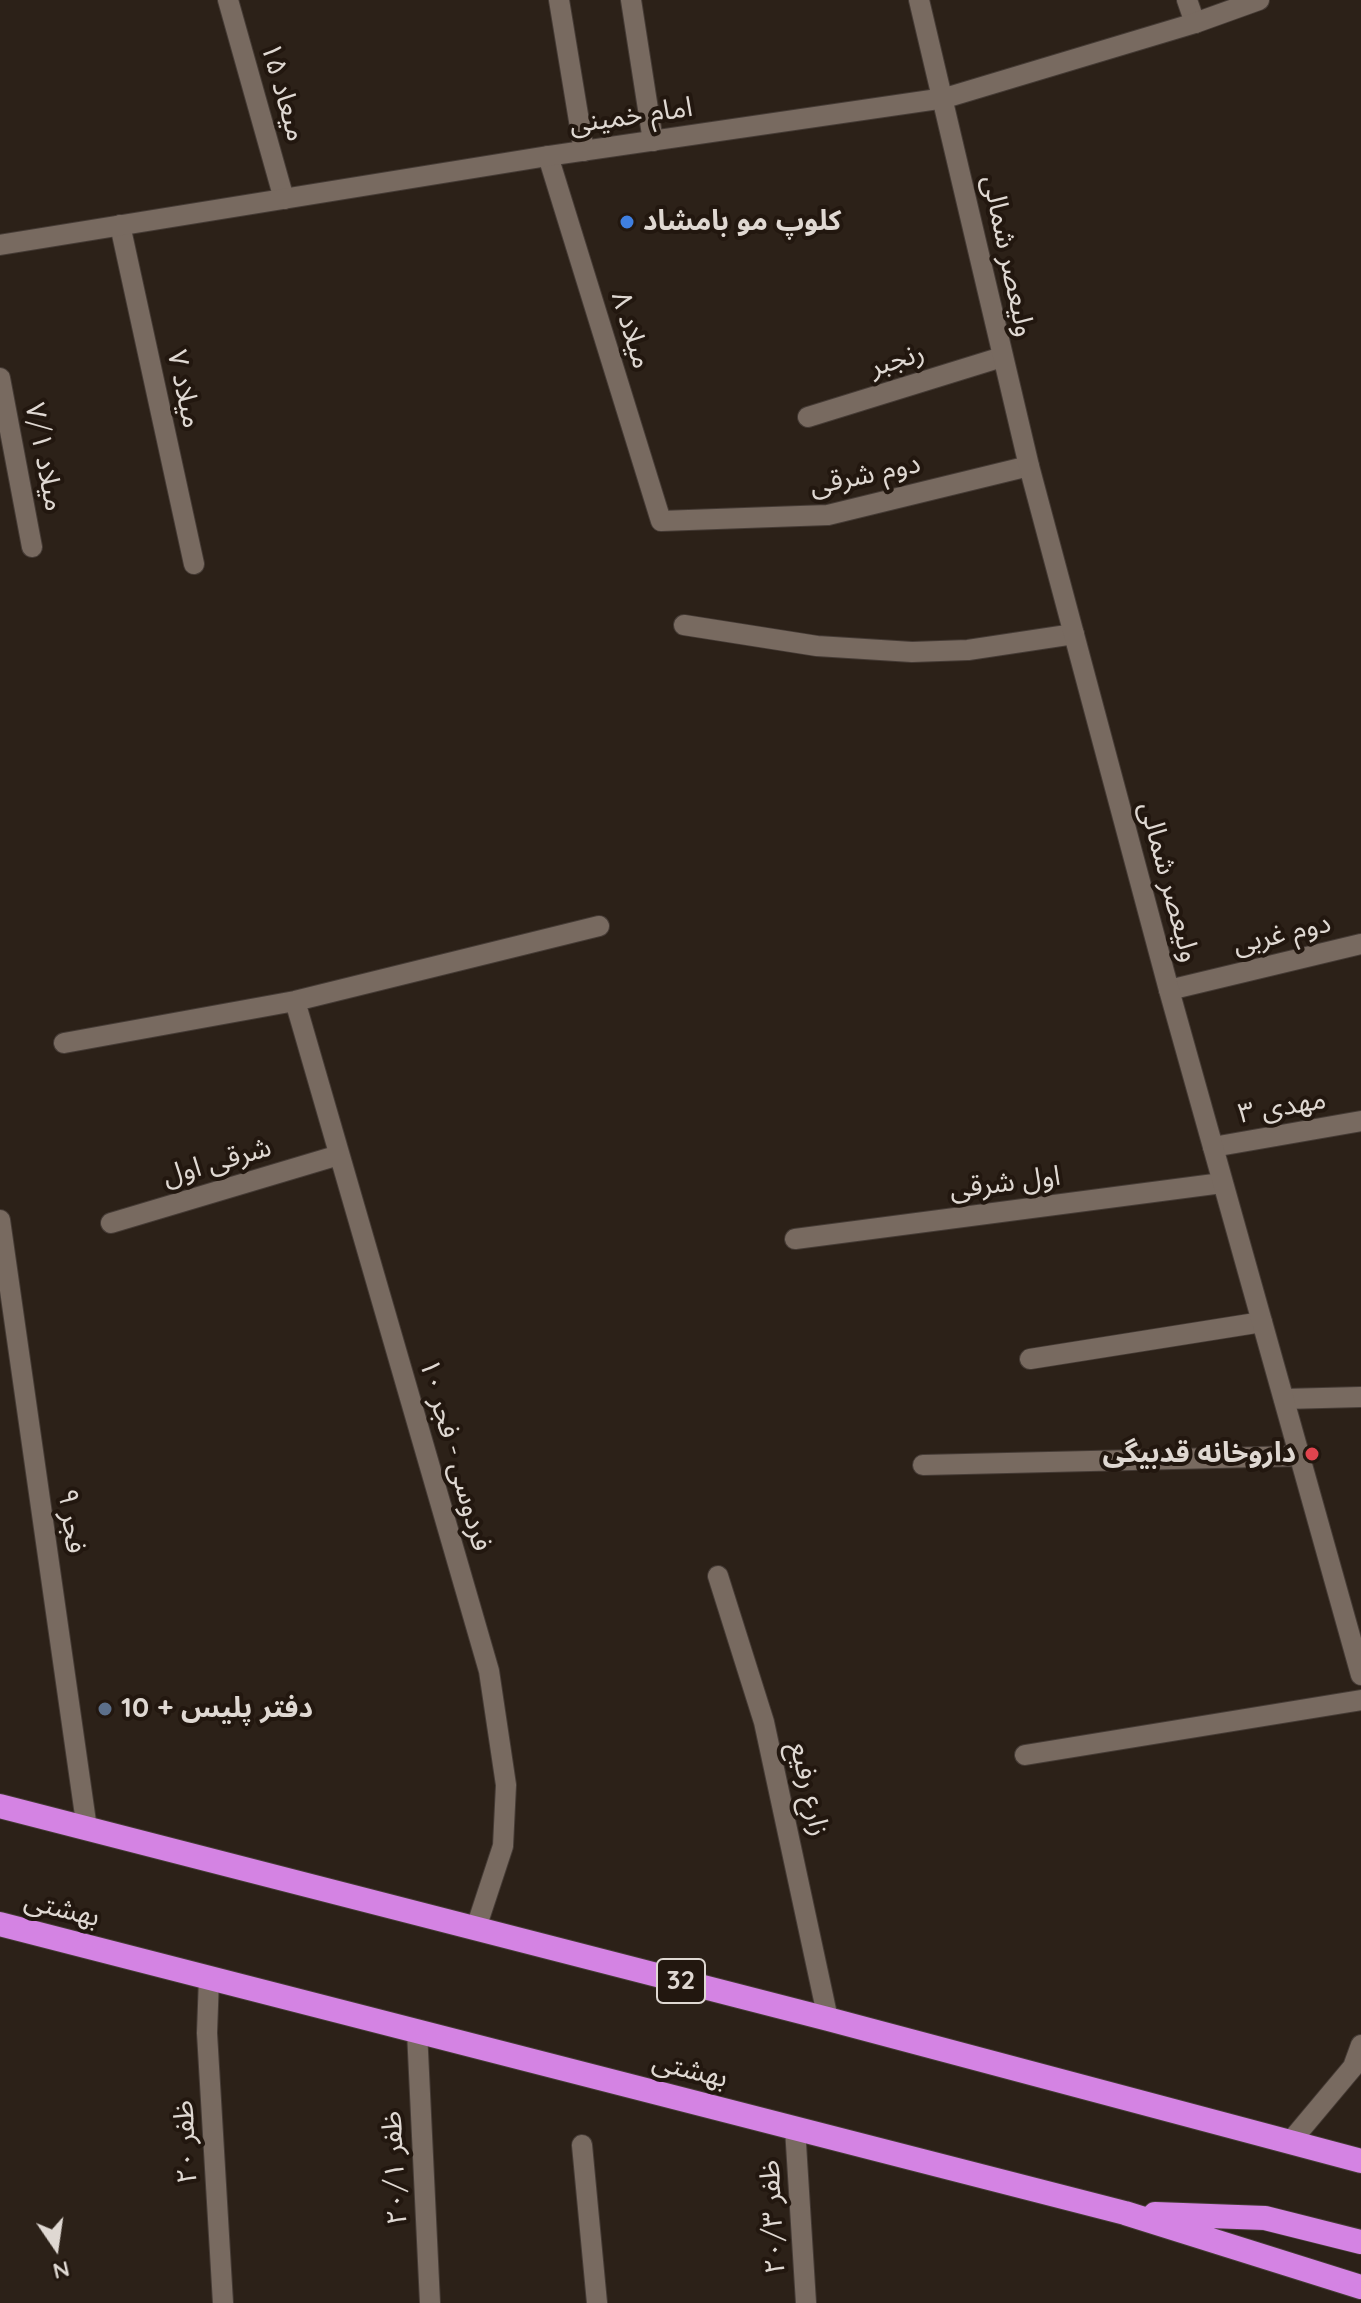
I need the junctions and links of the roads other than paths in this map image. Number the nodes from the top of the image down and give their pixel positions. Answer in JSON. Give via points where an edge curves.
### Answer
{"nodes":[{"id":1,"x":228,"y":0,"type":"edge"},
{"id":2,"x":559,"y":0,"type":"edge"},
{"id":3,"x":631,"y":0,"type":"edge"},
{"id":4,"x":919,"y":0,"type":"edge"},
{"id":5,"x":1187,"y":0,"type":"edge"},
{"id":6,"x":1259,"y":0,"type":"edge"},
{"id":7,"x":1195,"y":23,"type":"junction"},
{"id":8,"x":945,"y":98,"type":"junction"},
{"id":9,"x":653,"y":141,"type":"junction"},
{"id":10,"x":584,"y":151,"type":"junction"},
{"id":11,"x":548,"y":156,"type":"junction"},
{"id":12,"x":284,"y":199,"type":"junction"},
{"id":13,"x":120,"y":225,"type":"junction"},
{"id":14,"x":0,"y":245,"type":"edge"},
{"id":15,"x":1002,"y":357,"type":"junction"},
{"id":16,"x":0,"y":378,"type":"edge"},
{"id":17,"x":808,"y":417,"type":"dead end"},
{"id":18,"x":1029,"y":466,"type":"junction"},
{"id":19,"x":661,"y":521,"type":"joint"},
{"id":20,"x":32,"y":547,"type":"dead end"},
{"id":21,"x":194,"y":564,"type":"dead end"},
{"id":22,"x":684,"y":625,"type":"dead end"},
{"id":23,"x":1074,"y":634,"type":"junction"},
{"id":24,"x":599,"y":926,"type":"dead end"},
{"id":25,"x":1361,"y":944,"type":"edge"},
{"id":26,"x":1169,"y":990,"type":"junction"},
{"id":27,"x":295,"y":1001,"type":"junction"},
{"id":28,"x":64,"y":1043,"type":"dead end"},
{"id":29,"x":1361,"y":1121,"type":"edge"},
{"id":30,"x":1213,"y":1147,"type":"junction"},
{"id":31,"x":339,"y":1155,"type":"junction"},
{"id":32,"x":1222,"y":1183,"type":"junction"},
{"id":33,"x":0,"y":1220,"type":"edge"},
{"id":34,"x":111,"y":1223,"type":"dead end"},
{"id":35,"x":795,"y":1239,"type":"dead end"},
{"id":36,"x":1262,"y":1322,"type":"junction"},
{"id":37,"x":1030,"y":1359,"type":"dead end"},
{"id":38,"x":1361,"y":1397,"type":"edge"},
{"id":39,"x":1284,"y":1399,"type":"junction"},
{"id":40,"x":1300,"y":1456,"type":"junction"},
{"id":41,"x":923,"y":1465,"type":"dead end"},
{"id":42,"x":718,"y":1576,"type":"dead end"},
{"id":43,"x":1361,"y":1675,"type":"edge"},
{"id":44,"x":1361,"y":1700,"type":"edge"},
{"id":45,"x":1025,"y":1755,"type":"dead end"},
{"id":46,"x":0,"y":1806,"type":"edge"},
{"id":47,"x":87,"y":1829,"type":"junction"},
{"id":48,"x":0,"y":1924,"type":"edge"},
{"id":49,"x":476,"y":1928,"type":"junction"},
{"id":50,"x":209,"y":1978,"type":"junction"},
{"id":51,"x":828,"y":2019,"type":"junction"},
{"id":52,"x":417,"y":2031,"type":"junction"},
{"id":53,"x":1361,"y":2045,"type":"edge"},
{"id":54,"x":795,"y":2128,"type":"junction"},
{"id":55,"x":1291,"y":2141,"type":"junction"},
{"id":56,"x":582,"y":2145,"type":"dead end"},
{"id":57,"x":1361,"y":2161,"type":"edge"},
{"id":58,"x":1125,"y":2213,"type":"junction"},
{"id":59,"x":1361,"y":2242,"type":"edge"},
{"id":60,"x":1361,"y":2287,"type":"edge"},
{"id":61,"x":223,"y":2303,"type":"edge"},
{"id":62,"x":430,"y":2303,"type":"edge"},
{"id":63,"x":597,"y":2303,"type":"edge"},
{"id":64,"x":806,"y":2303,"type":"edge"}],
"edges":[{"from":1,"to":12,"type":"street","name":"میعاد ۱۵"},
{"from":2,"to":10,"type":"street"},
{"from":3,"to":9,"type":"street"},
{"from":4,"to":8,"type":"street","name":"ولیعصر شمالی"},
{"from":5,"to":7,"type":"street"},
{"from":6,"to":7,"type":"street","name":"امام خمینی"},
{"from":7,"to":8,"type":"street","name":"امام خمینی"},
{"from":8,"to":9,"type":"street","name":"امام خمینی"},
{"from":8,"to":15,"type":"street","name":"ولیعصر شمالی"},
{"from":9,"to":10,"type":"street","name":"امام خمینی"},
{"from":10,"to":11,"type":"street","name":"امام خمینی"},
{"from":11,"to":12,"type":"street","name":"امام خمینی"},
{"from":11,"to":19,"type":"street","name":"میلاد ۸"},
{"from":12,"to":13,"type":"street","name":"امام خمینی"},
{"from":13,"to":14,"type":"street","name":"امام خمینی"},
{"from":13,"to":21,"type":"street","name":"میلاد ۷"},
{"from":15,"to":17,"type":"street","name":"رنجبر"},
{"from":15,"to":18,"type":"street","name":"ولیعصر شمالی"},
{"from":16,"to":20,"type":"street","name":"میلاد ۷/۱"},
{"from":18,"to":19,"type":"street","name":"دوم شرقی","via":[[828,515]]},
{"from":18,"to":23,"type":"street","name":"ولیعصر شمالی"},
{"from":22,"to":23,"type":"street","via":[[817,646],[912,652],[968,650]]},
{"from":23,"to":26,"type":"street","name":"ولیعصر شمالی"},
{"from":24,"to":27,"type":"street"},
{"from":25,"to":26,"type":"street","name":"دوم غربی"},
{"from":26,"to":30,"type":"street","name":"ولیعصر شمالی"},
{"from":27,"to":28,"type":"street"},
{"from":27,"to":31,"type":"street","name":"فردوسی - فجر ۱۰"},
{"from":29,"to":30,"type":"street","name":"مهدی ۳"},
{"from":30,"to":32,"type":"street","name":"ولیعصر شمالی"},
{"from":31,"to":34,"type":"street","name":"شرقی اول"},
{"from":31,"to":49,"type":"street","name":"فردوسی - فجر ۱۰","via":[[489,1671],[506,1785],[504,1831]]},
{"from":32,"to":35,"type":"street","name":"اول شرقی"},
{"from":32,"to":36,"type":"street","name":"ولیعصر شمالی"},
{"from":33,"to":47,"type":"street","name":"فجر ۹"},
{"from":36,"to":37,"type":"street"},
{"from":36,"to":39,"type":"street","name":"ولیعصر شمالی"},
{"from":38,"to":39,"type":"street"},
{"from":39,"to":40,"type":"street","name":"ولیعصر شمالی"},
{"from":40,"to":41,"type":"street"},
{"from":40,"to":43,"type":"street","name":"ولیعصر شمالی"},
{"from":42,"to":51,"type":"street","name":"زارع رفیع","via":[[764,1722]]},
{"from":44,"to":45,"type":"street"},
{"from":46,"to":47,"type":"highway","number":"32"},
{"from":47,"to":49,"type":"highway","number":"32"},
{"from":48,"to":50,"type":"highway","name":"بهشتی"},
{"from":49,"to":51,"type":"highway","number":"32"},
{"from":50,"to":52,"type":"highway","name":"بهشتی"},
{"from":50,"to":61,"type":"street","name":"ظفر ۲۰","via":[[207,2033]]},
{"from":51,"to":55,"type":"highway","number":"32"},
{"from":52,"to":54,"type":"highway","name":"بهشتی"},
{"from":52,"to":62,"type":"street","name":"ظفر ۲۰/۱"},
{"from":53,"to":55,"type":"street","via":[[1353,2067]]},
{"from":54,"to":58,"type":"highway","name":"بهشتی"},
{"from":54,"to":64,"type":"street","name":"ظفر ۲۰/۳"},
{"from":55,"to":57,"type":"highway","number":"32"},
{"from":56,"to":63,"type":"street"},
{"from":58,"to":59,"type":"highway","via":[[1265,2218]]},
{"from":58,"to":60,"type":"highway","name":"بهشتی"}]}
